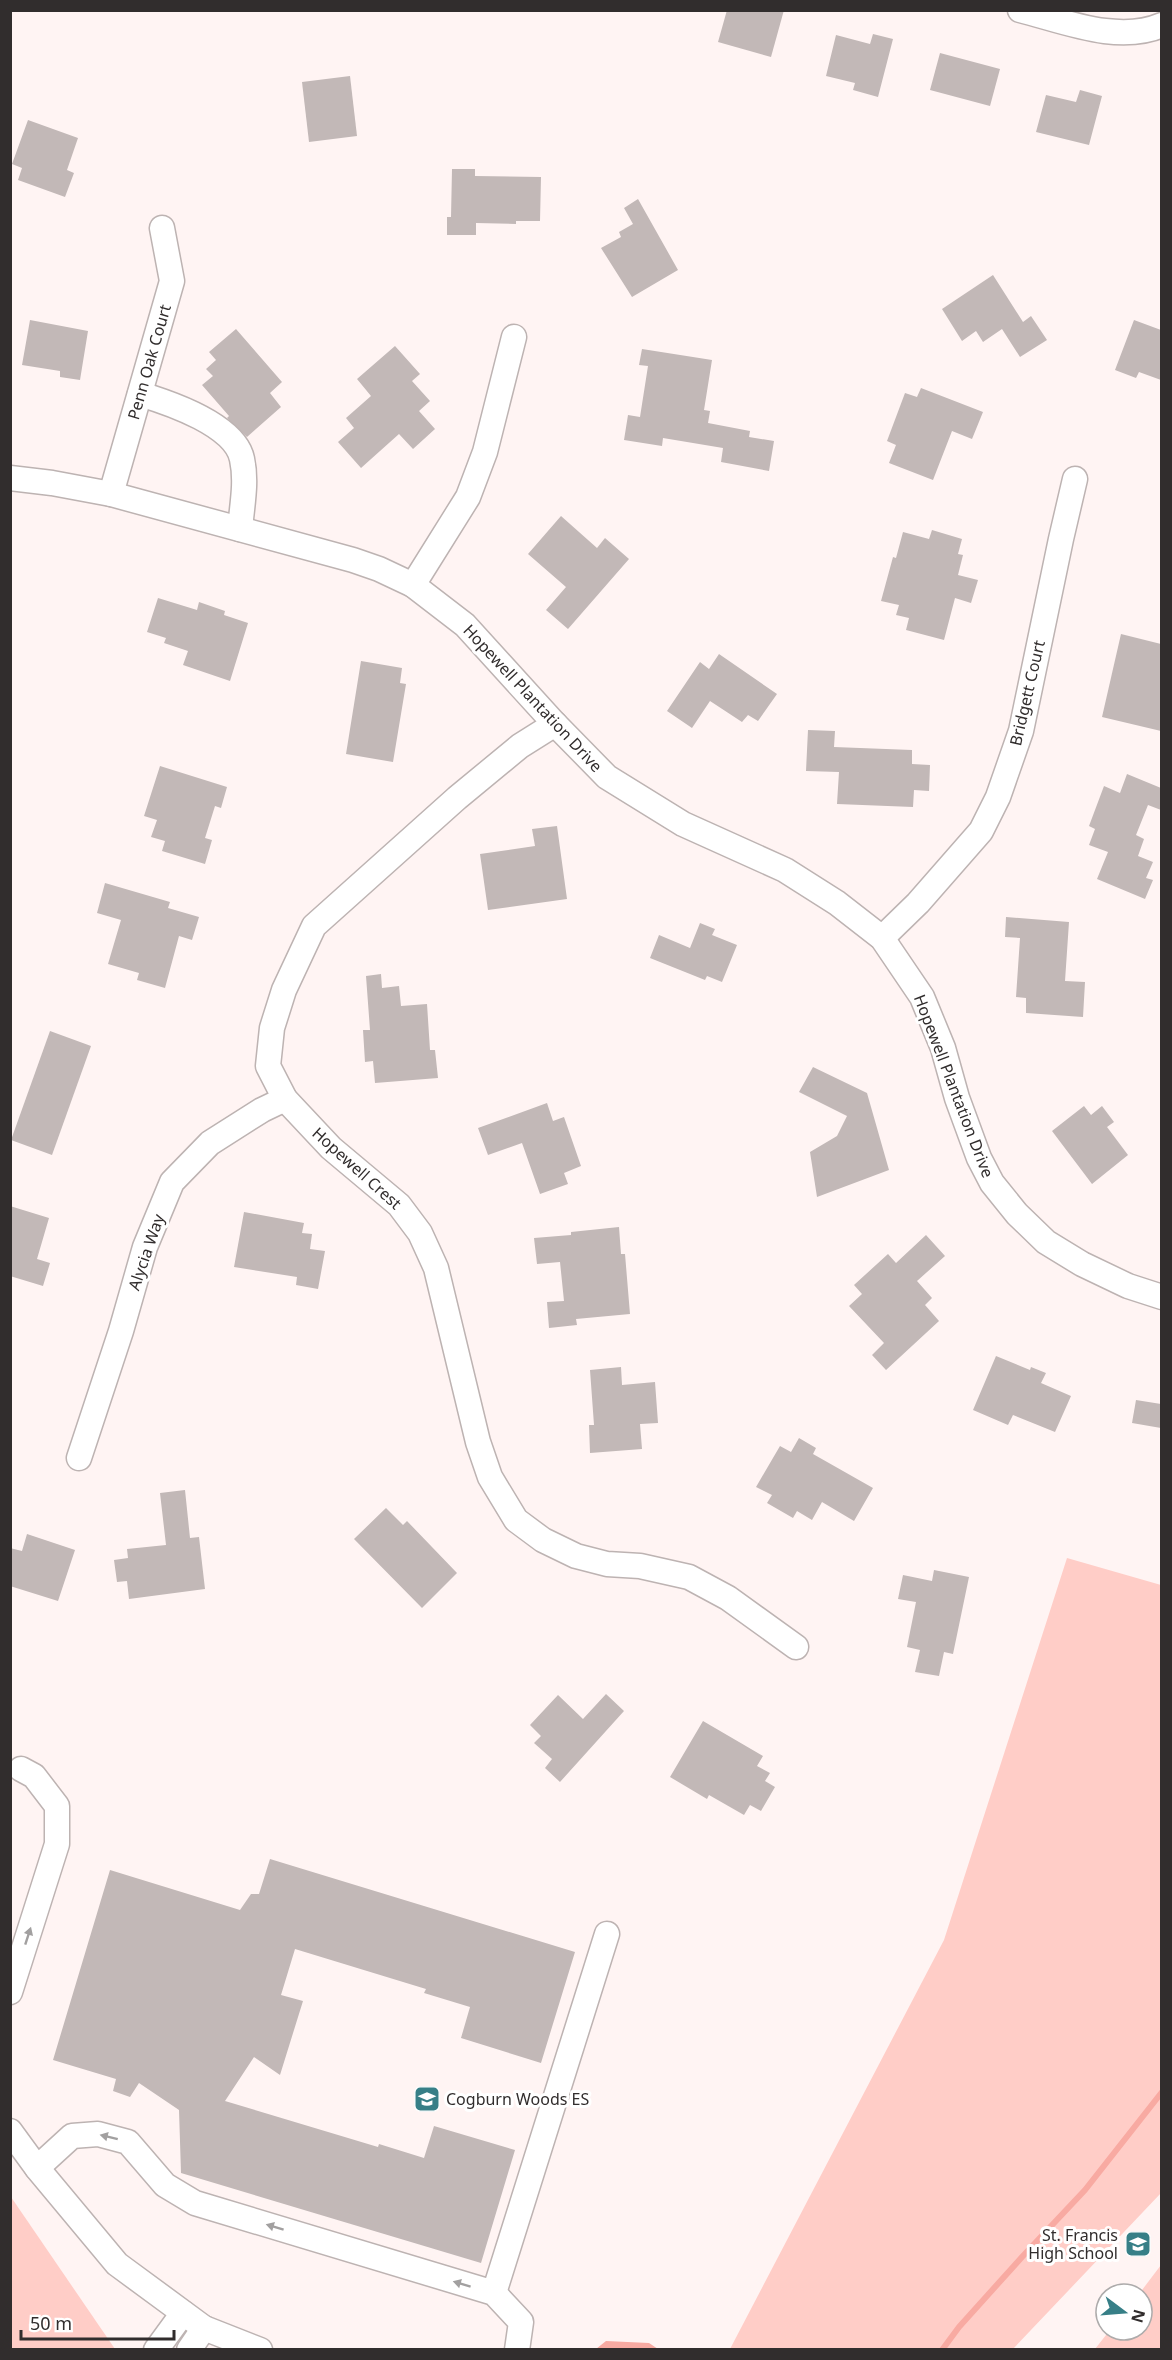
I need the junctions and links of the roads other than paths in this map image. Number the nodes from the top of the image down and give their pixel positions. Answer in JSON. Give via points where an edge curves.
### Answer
{"nodes":[{"id":1,"x":1020,"y":10,"type":"edge"},
{"id":2,"x":1161,"y":25,"type":"edge"},
{"id":3,"x":162,"y":228,"type":"dead end"},
{"id":4,"x":514,"y":337,"type":"dead end"},
{"id":5,"x":140,"y":394,"type":"junction"},
{"id":6,"x":10,"y":478,"type":"edge"},
{"id":7,"x":1076,"y":479,"type":"dead end"},
{"id":8,"x":111,"y":494,"type":"junction"},
{"id":9,"x":240,"y":529,"type":"junction"},
{"id":10,"x":413,"y":585,"type":"junction"},
{"id":11,"x":555,"y":724,"type":"junction"},
{"id":12,"x":882,"y":938,"type":"junction"},
{"id":13,"x":285,"y":1099,"type":"junction"},
{"id":14,"x":1161,"y":1297,"type":"edge"},
{"id":15,"x":79,"y":1458,"type":"dead end"},
{"id":16,"x":796,"y":1647,"type":"dead end"},
{"id":17,"x":21,"y":1769,"type":"dead end"},
{"id":18,"x":607,"y":1934,"type":"dead end"},
{"id":19,"x":10,"y":1992,"type":"edge"},
{"id":20,"x":10,"y":2131,"type":"edge"},
{"id":21,"x":37,"y":2168,"type":"junction"},
{"id":22,"x":494,"y":2293,"type":"junction"},
{"id":23,"x":183,"y":2313,"type":"junction"},
{"id":24,"x":204,"y":2328,"type":"junction"},
{"id":25,"x":156,"y":2349,"type":"edge"},
{"id":26,"x":189,"y":2349,"type":"edge"},
{"id":27,"x":260,"y":2349,"type":"edge"},
{"id":28,"x":517,"y":2349,"type":"edge"}],
"edges":[{"from":1,"to":2,"type":"street","via":[[1094,30],[1125,33]]},
{"from":3,"to":5,"type":"street","name":"Penn Oak Court","via":[[172,281]]},
{"from":4,"to":10,"type":"street","via":[[485,452],[468,497]]},
{"from":5,"to":8,"type":"street","name":"Penn Oak Court"},
{"from":5,"to":9,"type":"street","via":[[201,418],[233,439],[242,456],[245,481]]},
{"from":6,"to":8,"type":"street","name":"Hopewell Plantation Drive"},
{"from":7,"to":12,"type":"street","name":"Bridgett Court","via":[[1021,731],[998,797],[981,831]]},
{"from":8,"to":9,"type":"street","name":"Hopewell Plantation Drive"},
{"from":9,"to":10,"type":"street","name":"Hopewell Plantation Drive","via":[[353,560]]},
{"from":10,"to":11,"type":"street","name":"Hopewell Plantation Drive","via":[[465,625]]},
{"from":11,"to":12,"type":"street","name":"Hopewell Plantation Drive","via":[[607,777],[683,824],[785,870]]},
{"from":11,"to":13,"type":"street","name":"Hopewell Crest","via":[[520,746],[314,926],[284,990],[272,1028],[268,1066]]},
{"from":12,"to":14,"type":"street","name":"Hopewell Plantation Drive","via":[[922,997],[979,1158],[992,1183],[1046,1242],[1128,1286]]},
{"from":13,"to":15,"type":"street","name":"Alycia Way","via":[[210,1143],[172,1182],[145,1247]]},
{"from":13,"to":16,"type":"street","name":"Hopewell Crest","via":[[331,1148],[399,1205],[420,1233],[439,1278],[478,1442],[490,1477],[516,1520],[576,1556],[689,1577],[728,1598]]},
{"from":19,"to":17,"type":"street","one_way":true,"via":[[57,1844],[57,1806],[34,1776]]},
{"from":18,"to":22,"type":"street"},
{"from":20,"to":21,"type":"street"},
{"from":22,"to":21,"type":"street","one_way":true,"via":[[195,2203],[165,2185],[128,2142],[98,2134],[72,2136]]},
{"from":21,"to":23,"type":"street","via":[[117,2264]]},
{"from":22,"to":28,"type":"street","via":[[521,2322]]},
{"from":23,"to":24,"type":"street"},
{"from":23,"to":25,"type":"street"},
{"from":24,"to":26,"type":"street"},
{"from":24,"to":27,"type":"street"}]}
